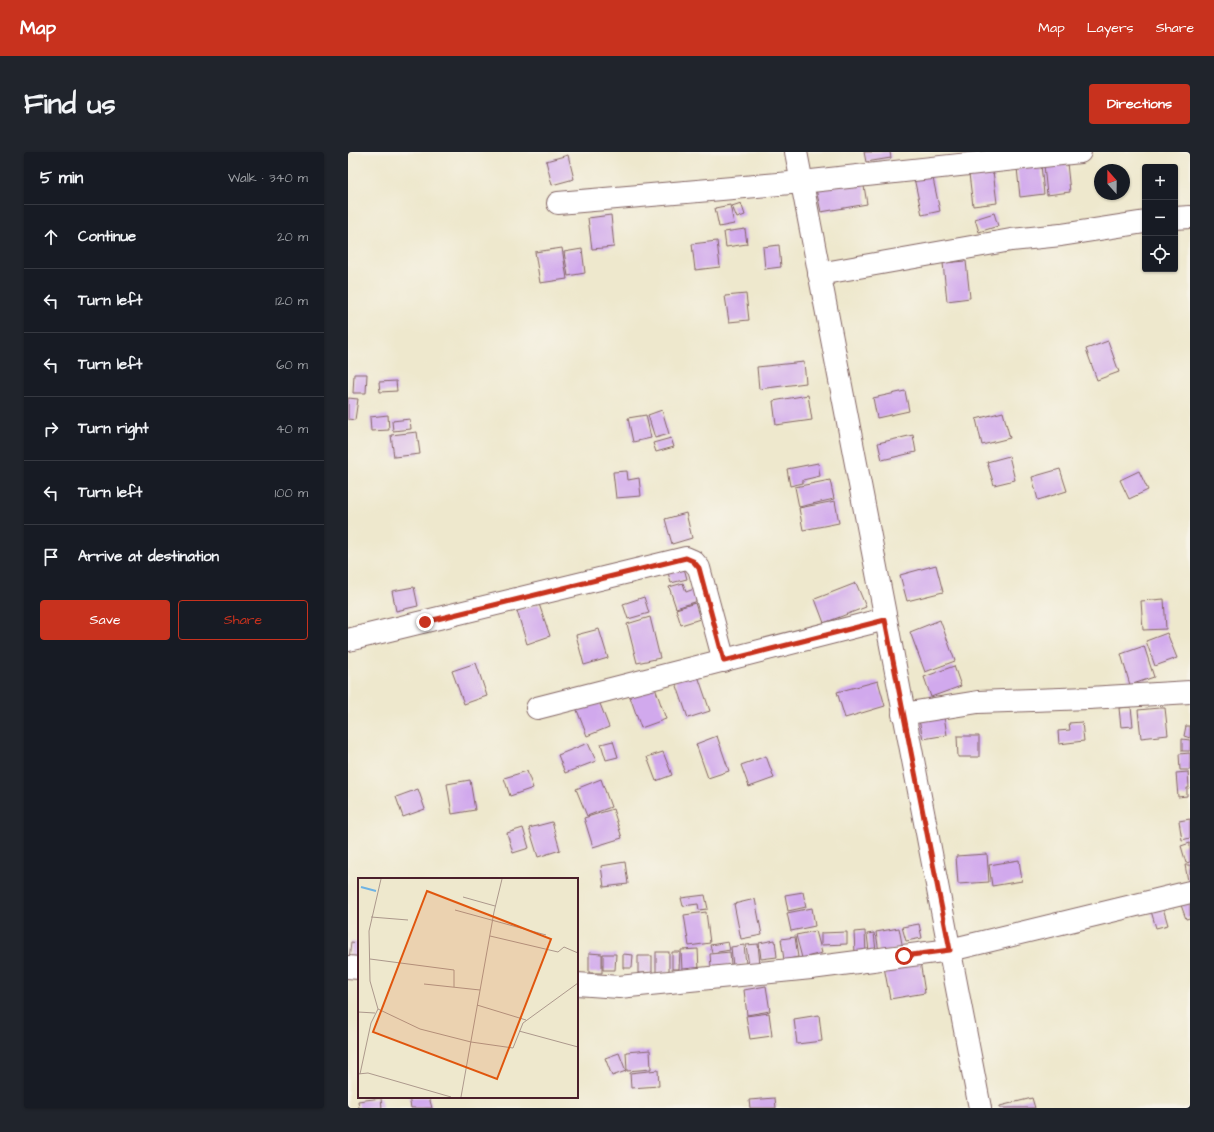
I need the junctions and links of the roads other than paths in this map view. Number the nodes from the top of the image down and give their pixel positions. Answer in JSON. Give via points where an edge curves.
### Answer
{"nodes":[{"id":1,"x":796,"y":152,"type":"edge"},
{"id":2,"x":1080,"y":152,"type":"edge"},
{"id":3,"x":802,"y":182,"type":"junction"},
{"id":4,"x":558,"y":203,"type":"dead end"},
{"id":5,"x":1190,"y":217,"type":"edge"},
{"id":6,"x":1178,"y":218,"type":"edge"},
{"id":7,"x":1142,"y":222,"type":"edge"},
{"id":8,"x":820,"y":274,"type":"junction"},
{"id":9,"x":885,"y":620,"type":"junction"},
{"id":10,"x":348,"y":640,"type":"edge"},
{"id":11,"x":724,"y":661,"type":"junction"},
{"id":12,"x":1190,"y":692,"type":"edge"},
{"id":13,"x":537,"y":708,"type":"dead end"},
{"id":14,"x":903,"y":714,"type":"junction"},
{"id":15,"x":1190,"y":892,"type":"edge"},
{"id":16,"x":950,"y":950,"type":"junction"},
{"id":17,"x":348,"y":966,"type":"edge"},
{"id":18,"x":358,"y":968,"type":"edge"},
{"id":19,"x":578,"y":984,"type":"edge"},
{"id":20,"x":980,"y":1108,"type":"edge"}],
"edges":[{"from":1,"to":3,"type":"street"},
{"from":2,"to":3,"type":"street"},
{"from":3,"to":4,"type":"street"},
{"from":3,"to":8,"type":"street"},
{"from":5,"to":6,"type":"street"},
{"from":7,"to":8,"type":"street","via":[[1010,240]]},
{"from":8,"to":9,"type":"street"},
{"from":9,"to":11,"type":"street"},
{"from":9,"to":14,"type":"street"},
{"from":10,"to":11,"type":"street","via":[[686,558],[699,568]]},
{"from":11,"to":13,"type":"street"},
{"from":12,"to":14,"type":"street","via":[[978,702]]},
{"from":14,"to":16,"type":"street"},
{"from":15,"to":16,"type":"street"},
{"from":16,"to":19,"type":"street","via":[[811,968],[626,986]]},
{"from":16,"to":20,"type":"street"},
{"from":17,"to":18,"type":"street"}]}
